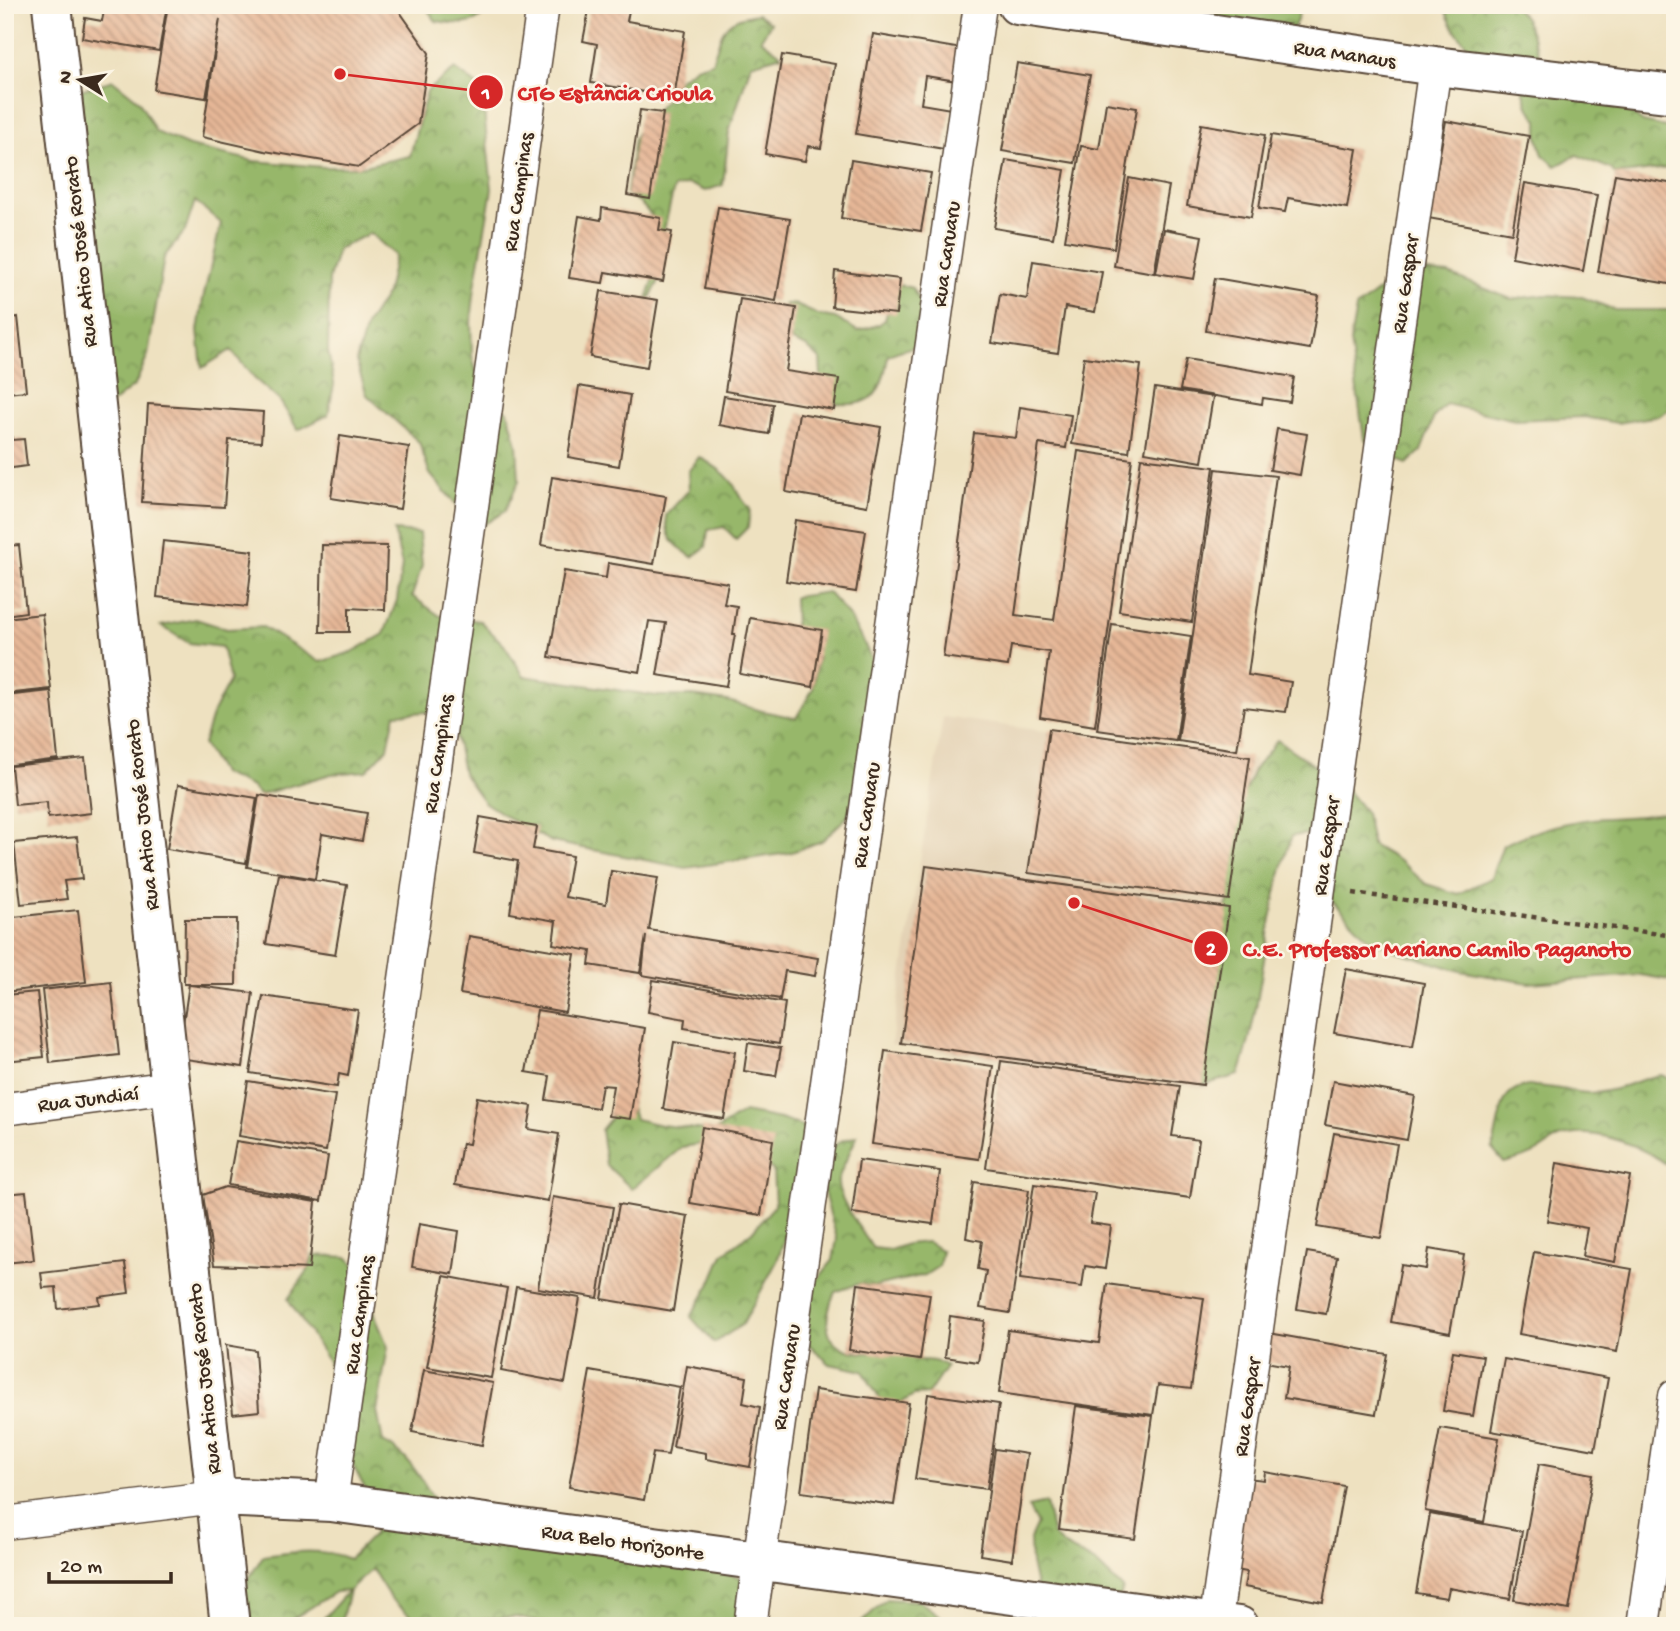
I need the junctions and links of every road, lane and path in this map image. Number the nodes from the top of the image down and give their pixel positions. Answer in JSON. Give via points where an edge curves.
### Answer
{"nodes":[{"id":1,"x":52,"y":5,"type":"edge"},
{"id":2,"x":543,"y":5,"type":"edge"},
{"id":3,"x":980,"y":5,"type":"edge"},
{"id":4,"x":1017,"y":5,"type":"edge"},
{"id":5,"x":1435,"y":66,"type":"junction"},
{"id":6,"x":1675,"y":94,"type":"edge"},
{"id":7,"x":1318,"y":888,"type":"junction"},
{"id":8,"x":1675,"y":936,"type":"edge"},
{"id":9,"x":171,"y":1087,"type":"junction"},
{"id":10,"x":5,"y":1109,"type":"edge"},
{"id":11,"x":1675,"y":1396,"type":"edge"},
{"id":12,"x":216,"y":1497,"type":"junction"},
{"id":13,"x":331,"y":1502,"type":"junction"},
{"id":14,"x":5,"y":1522,"type":"edge"},
{"id":15,"x":759,"y":1559,"type":"junction"},
{"id":16,"x":1223,"y":1625,"type":"edge"},
{"id":17,"x":230,"y":1626,"type":"edge"},
{"id":18,"x":750,"y":1626,"type":"edge"},
{"id":19,"x":1643,"y":1626,"type":"edge"}],
"edges":[{"from":1,"to":9,"type":"street","name":"Rua Atico José Rorato"},
{"from":2,"to":13,"type":"street","name":"Rua Campinas"},
{"from":3,"to":15,"type":"street","name":"Rua Caruaru"},
{"from":4,"to":5,"type":"street","name":"Rua Manaus"},
{"from":5,"to":6,"type":"street","name":"Rua Manaus"},
{"from":5,"to":7,"type":"street","name":"Rua Gaspar"},
{"from":7,"to":8,"type":"path"},
{"from":7,"to":16,"type":"street","name":"Rua Gaspar"},
{"from":9,"to":10,"type":"street","name":"Rua Jundiaí"},
{"from":9,"to":12,"type":"street","name":"Rua Atico José Rorato"},
{"from":11,"to":19,"type":"street"},
{"from":12,"to":13,"type":"street","name":"Rua Belo Horizonte"},
{"from":12,"to":14,"type":"street","name":"Rua Belo Horizonte"},
{"from":12,"to":17,"type":"street","name":"Rua Atico José Rorato"},
{"from":13,"to":15,"type":"street","name":"Rua Belo Horizonte"},
{"from":15,"to":16,"type":"street","name":"Rua Belo Horizonte"},
{"from":15,"to":18,"type":"street","name":"Rua Caruaru"}]}
